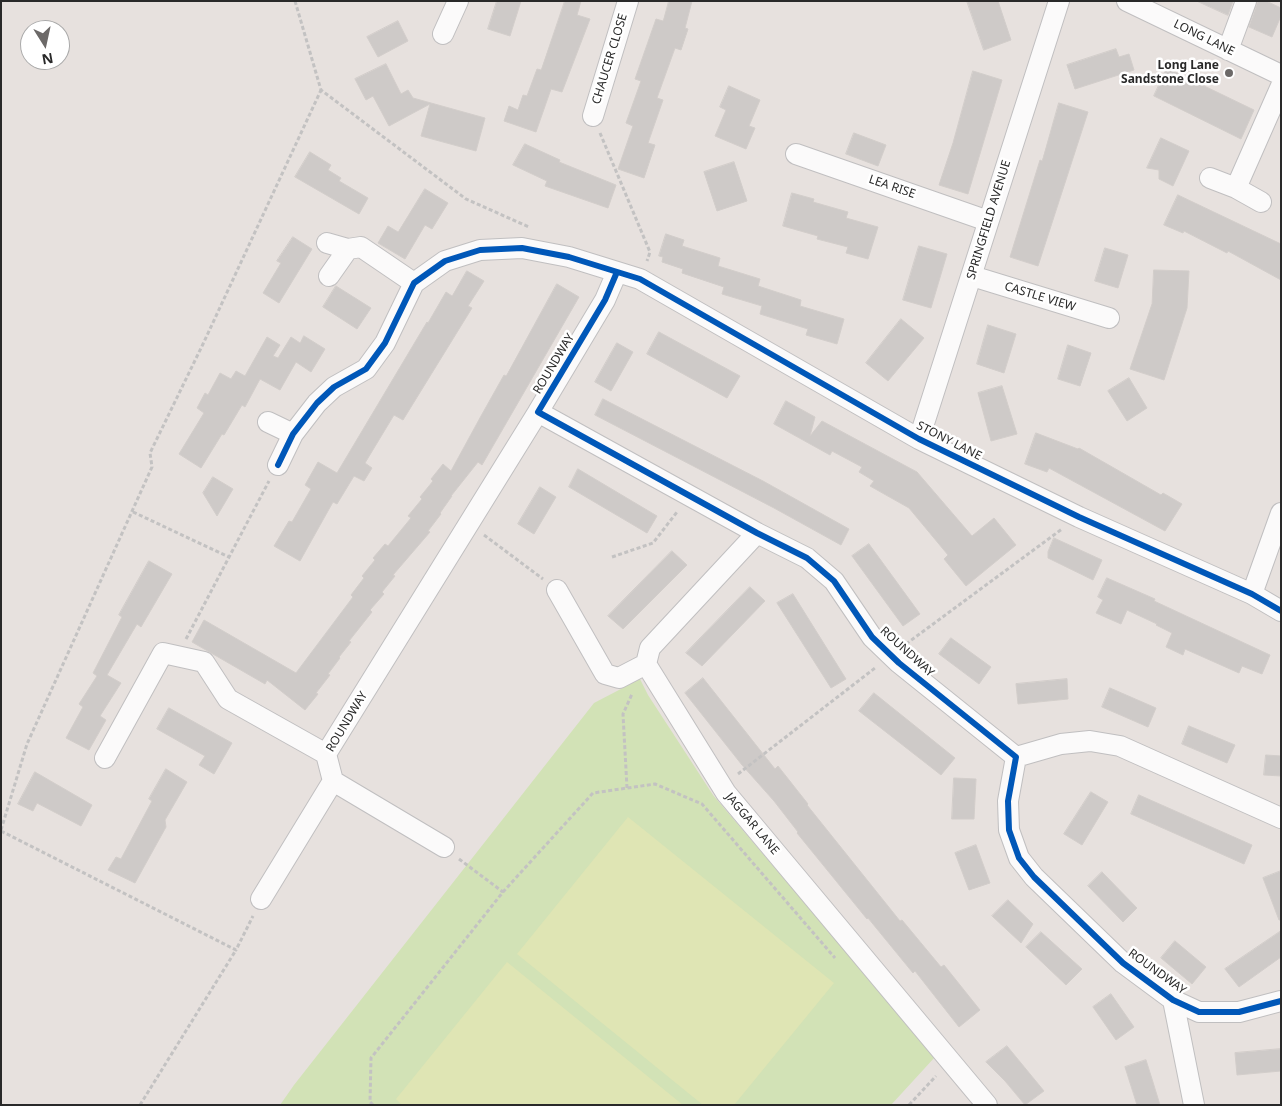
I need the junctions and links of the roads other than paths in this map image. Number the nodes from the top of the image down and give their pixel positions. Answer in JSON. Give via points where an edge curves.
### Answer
{"nodes":[{"id":1,"x":458,"y":1,"type":"edge"},
{"id":2,"x":628,"y":1,"type":"edge"},
{"id":3,"x":1059,"y":1,"type":"edge"},
{"id":4,"x":1246,"y":1,"type":"edge"},
{"id":5,"x":1137,"y":3,"type":"edge"},
{"id":6,"x":443,"y":34,"type":"dead end"},
{"id":7,"x":1228,"y":50,"type":"junction"},
{"id":8,"x":1281,"y":76,"type":"edge"},
{"id":9,"x":1281,"y":86,"type":"edge"},
{"id":10,"x":593,"y":116,"type":"road end"},
{"id":11,"x":796,"y":154,"type":"dead end"},
{"id":12,"x":1210,"y":178,"type":"dead end"},
{"id":13,"x":1236,"y":188,"type":"junction"},
{"id":14,"x":1261,"y":202,"type":"dead end"},
{"id":15,"x":988,"y":221,"type":"junction"},
{"id":16,"x":327,"y":243,"type":"dead end"},
{"id":17,"x":348,"y":249,"type":"junction"},
{"id":18,"x":616,"y":272,"type":"junction"},
{"id":19,"x":329,"y":276,"type":"dead end"},
{"id":20,"x":972,"y":276,"type":"junction"},
{"id":21,"x":414,"y":283,"type":"junction"},
{"id":22,"x":1109,"y":318,"type":"dead end"},
{"id":23,"x":538,"y":412,"type":"junction"},
{"id":24,"x":268,"y":422,"type":"dead end"},
{"id":25,"x":292,"y":434,"type":"junction"},
{"id":26,"x":919,"y":439,"type":"junction"},
{"id":27,"x":278,"y":465,"type":"road end"},
{"id":28,"x":1281,"y":513,"type":"edge"},
{"id":29,"x":757,"y":533,"type":"junction"},
{"id":30,"x":557,"y":590,"type":"road end"},
{"id":31,"x":1252,"y":594,"type":"junction"},
{"id":32,"x":1281,"y":611,"type":"edge"},
{"id":33,"x":646,"y":664,"type":"junction"},
{"id":34,"x":326,"y":754,"type":"junction"},
{"id":35,"x":1016,"y":757,"type":"junction"},
{"id":36,"x":105,"y":758,"type":"dead end"},
{"id":37,"x":333,"y":781,"type":"junction"},
{"id":38,"x":1281,"y":818,"type":"edge"},
{"id":39,"x":444,"y":847,"type":"road end"},
{"id":40,"x":261,"y":899,"type":"road end"},
{"id":41,"x":1173,"y":1000,"type":"junction"},
{"id":42,"x":1281,"y":1001,"type":"edge"},
{"id":43,"x":987,"y":1105,"type":"edge"},
{"id":44,"x":1194,"y":1105,"type":"edge"}],
"edges":[{"from":1,"to":6,"type":"street"},
{"from":2,"to":10,"type":"street","name":"CHAUCER CLOSE"},
{"from":3,"to":15,"type":"street","name":"SPRINGFIELD AVENUE"},
{"from":4,"to":7,"type":"street"},
{"from":5,"to":7,"type":"street","name":"LONG LANE"},
{"from":7,"to":8,"type":"street","name":"LONG LANE"},
{"from":9,"to":13,"type":"street"},
{"from":11,"to":15,"type":"street","name":"LEA RISE"},
{"from":12,"to":13,"type":"street"},
{"from":13,"to":14,"type":"street"},
{"from":15,"to":20,"type":"street","name":"SPRINGFIELD AVENUE"},
{"from":16,"to":17,"type":"street"},
{"from":17,"to":19,"type":"street"},
{"from":17,"to":21,"type":"street","via":[[360,247]]},
{"from":18,"to":21,"type":"street","name":"STONY LANE","via":[[569,257],[522,248],[480,250],[445,261]]},
{"from":18,"to":23,"type":"street","name":"ROUNDWAY","via":[[605,300]]},
{"from":18,"to":26,"type":"street","name":"STONY LANE","via":[[640,279]]},
{"from":20,"to":22,"type":"street","name":"CASTLE VIEW"},
{"from":20,"to":26,"type":"street","name":"SPRINGFIELD AVENUE"},
{"from":21,"to":25,"type":"street","via":[[385,343],[366,369],[334,387]]},
{"from":23,"to":29,"type":"street","name":"ROUNDWAY"},
{"from":23,"to":34,"type":"street","name":"ROUNDWAY"},
{"from":24,"to":25,"type":"street"},
{"from":25,"to":27,"type":"street"},
{"from":26,"to":31,"type":"street","name":"STONY LANE","via":[[1079,517]]},
{"from":28,"to":31,"type":"street"},
{"from":29,"to":33,"type":"street","via":[[650,648]]},
{"from":29,"to":35,"type":"street","name":"ROUNDWAY","via":[[807,558],[834,581],[872,637]]},
{"from":30,"to":33,"type":"street","via":[[605,674],[619,678]]},
{"from":31,"to":32,"type":"street","name":"STONY LANE"},
{"from":33,"to":43,"type":"street","name":"JAGGAR LANE","via":[[726,793]]},
{"from":34,"to":36,"type":"street","via":[[228,699],[204,662],[163,654]]},
{"from":34,"to":37,"type":"street","name":"ROUNDWAY"},
{"from":35,"to":38,"type":"street","via":[[1061,744],[1090,741],[1120,746]]},
{"from":35,"to":41,"type":"street","name":"ROUNDWAY","via":[[1008,801],[1009,830],[1019,858],[1034,877],[1123,963]]},
{"from":37,"to":39,"type":"street"},
{"from":37,"to":40,"type":"street"},
{"from":41,"to":42,"type":"street","name":"ROUNDWAY","via":[[1199,1012],[1239,1012]]},
{"from":41,"to":44,"type":"street","name":"ROUNDWAY"}]}
